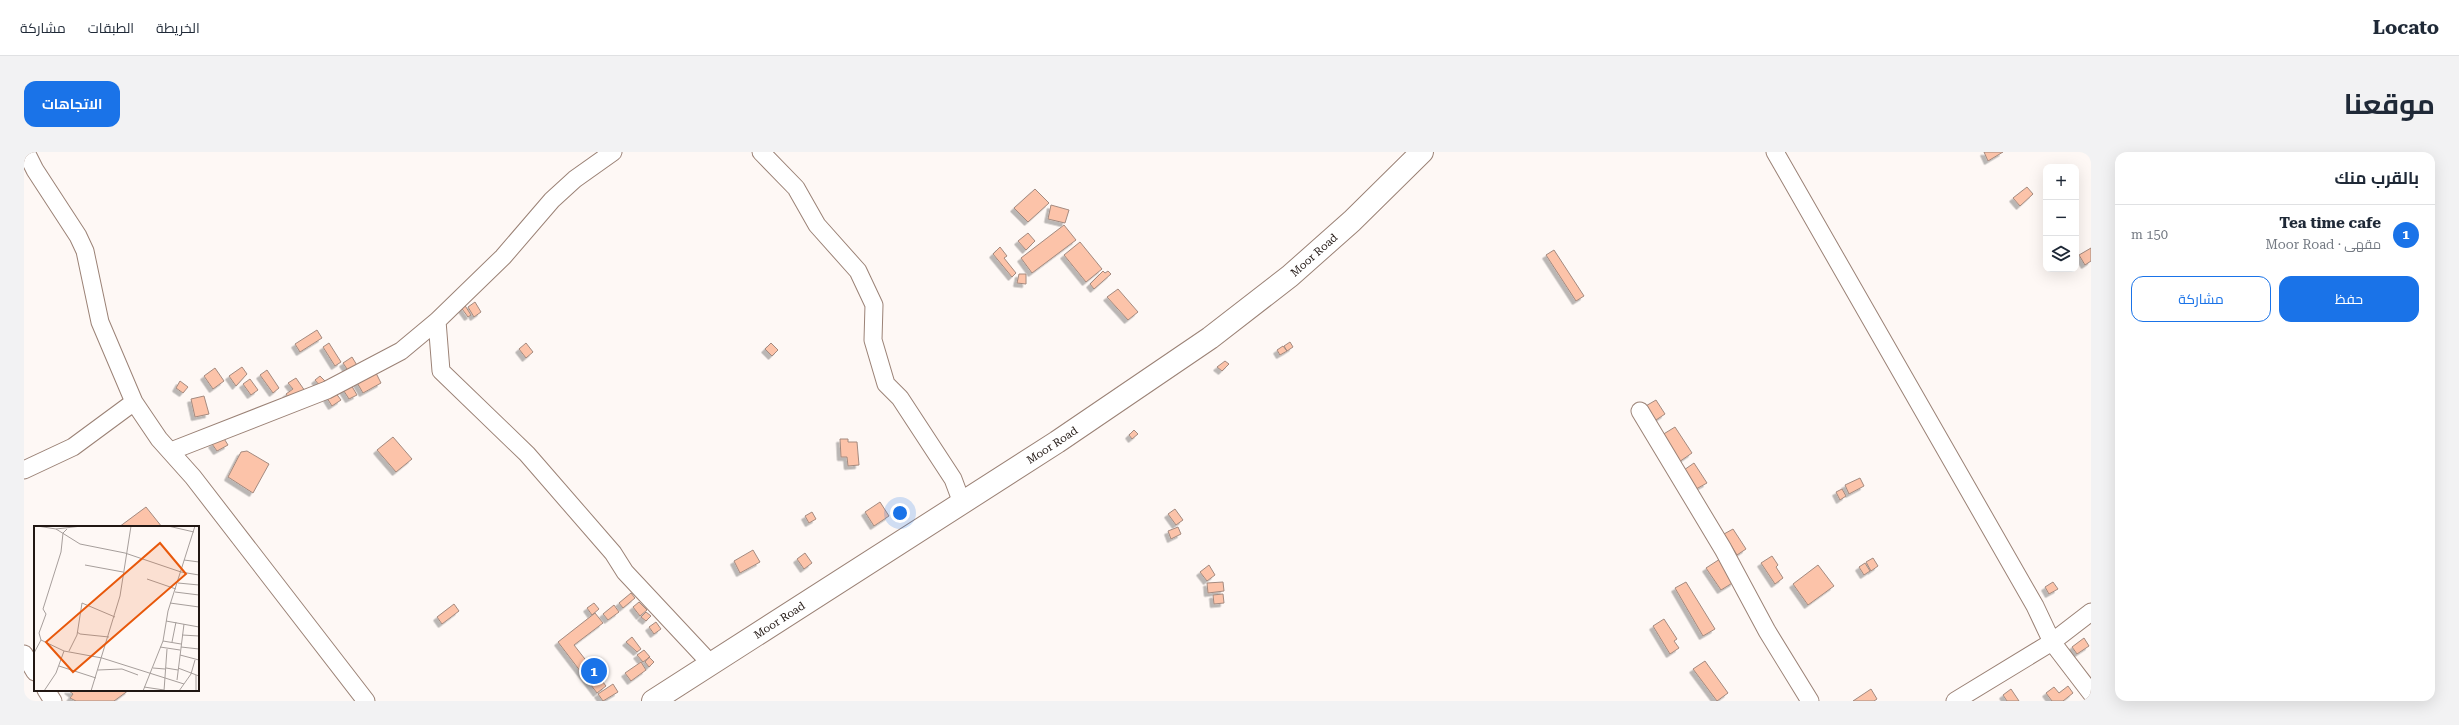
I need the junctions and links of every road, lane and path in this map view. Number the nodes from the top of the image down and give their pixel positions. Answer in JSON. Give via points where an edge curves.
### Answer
{"nodes":[{"id":1,"x":26,"y":152,"type":"edge"},
{"id":2,"x":613,"y":152,"type":"edge"},
{"id":3,"x":761,"y":152,"type":"edge"},
{"id":4,"x":1422,"y":152,"type":"edge"},
{"id":5,"x":1775,"y":152,"type":"edge"},
{"id":6,"x":437,"y":321,"type":"junction"},
{"id":7,"x":134,"y":402,"type":"junction"},
{"id":8,"x":1640,"y":411,"type":"dead end"},
{"id":9,"x":171,"y":451,"type":"junction"},
{"id":10,"x":24,"y":470,"type":"edge"},
{"id":11,"x":962,"y":503,"type":"junction"},
{"id":12,"x":2091,"y":612,"type":"edge"},
{"id":13,"x":2052,"y":642,"type":"junction"},
{"id":14,"x":24,"y":654,"type":"edge"},
{"id":15,"x":712,"y":664,"type":"junction"},
{"id":16,"x":34,"y":670,"type":"edge"},
{"id":17,"x":47,"y":691,"type":"edge"},
{"id":18,"x":2091,"y":693,"type":"edge"},
{"id":19,"x":53,"y":701,"type":"edge"},
{"id":20,"x":366,"y":701,"type":"edge"},
{"id":21,"x":653,"y":701,"type":"edge"},
{"id":22,"x":1810,"y":701,"type":"edge"},
{"id":23,"x":1955,"y":701,"type":"edge"}],
"edges":[{"from":1,"to":7,"type":"street","via":[[85,251],[100,322]]},
{"from":2,"to":6,"type":"street","via":[[575,179],[552,200],[503,257]]},
{"from":3,"to":11,"type":"street","via":[[796,188],[817,225],[858,271],[874,305],[873,340],[886,384],[900,398],[953,479]]},
{"from":4,"to":11,"type":"street","name":"Moor Road","via":[[1358,216],[1290,276],[1210,338]]},
{"from":5,"to":13,"type":"street","via":[[2035,606]]},
{"from":6,"to":9,"type":"street","via":[[401,351],[333,387]]},
{"from":6,"to":15,"type":"street","via":[[442,371],[527,454],[612,553],[625,572]]},
{"from":7,"to":9,"type":"street","via":[[158,439]]},
{"from":7,"to":10,"type":"street","via":[[73,447]]},
{"from":8,"to":22,"type":"street","via":[[1723,548],[1767,630]]},
{"from":9,"to":20,"type":"street"},
{"from":11,"to":15,"type":"street","name":"Moor Road"},
{"from":12,"to":13,"type":"street"},
{"from":13,"to":18,"type":"street"},
{"from":13,"to":23,"type":"street"},
{"from":14,"to":16,"type":"street"},
{"from":15,"to":21,"type":"street","name":"Moor Road"},
{"from":17,"to":19,"type":"street"}]}
